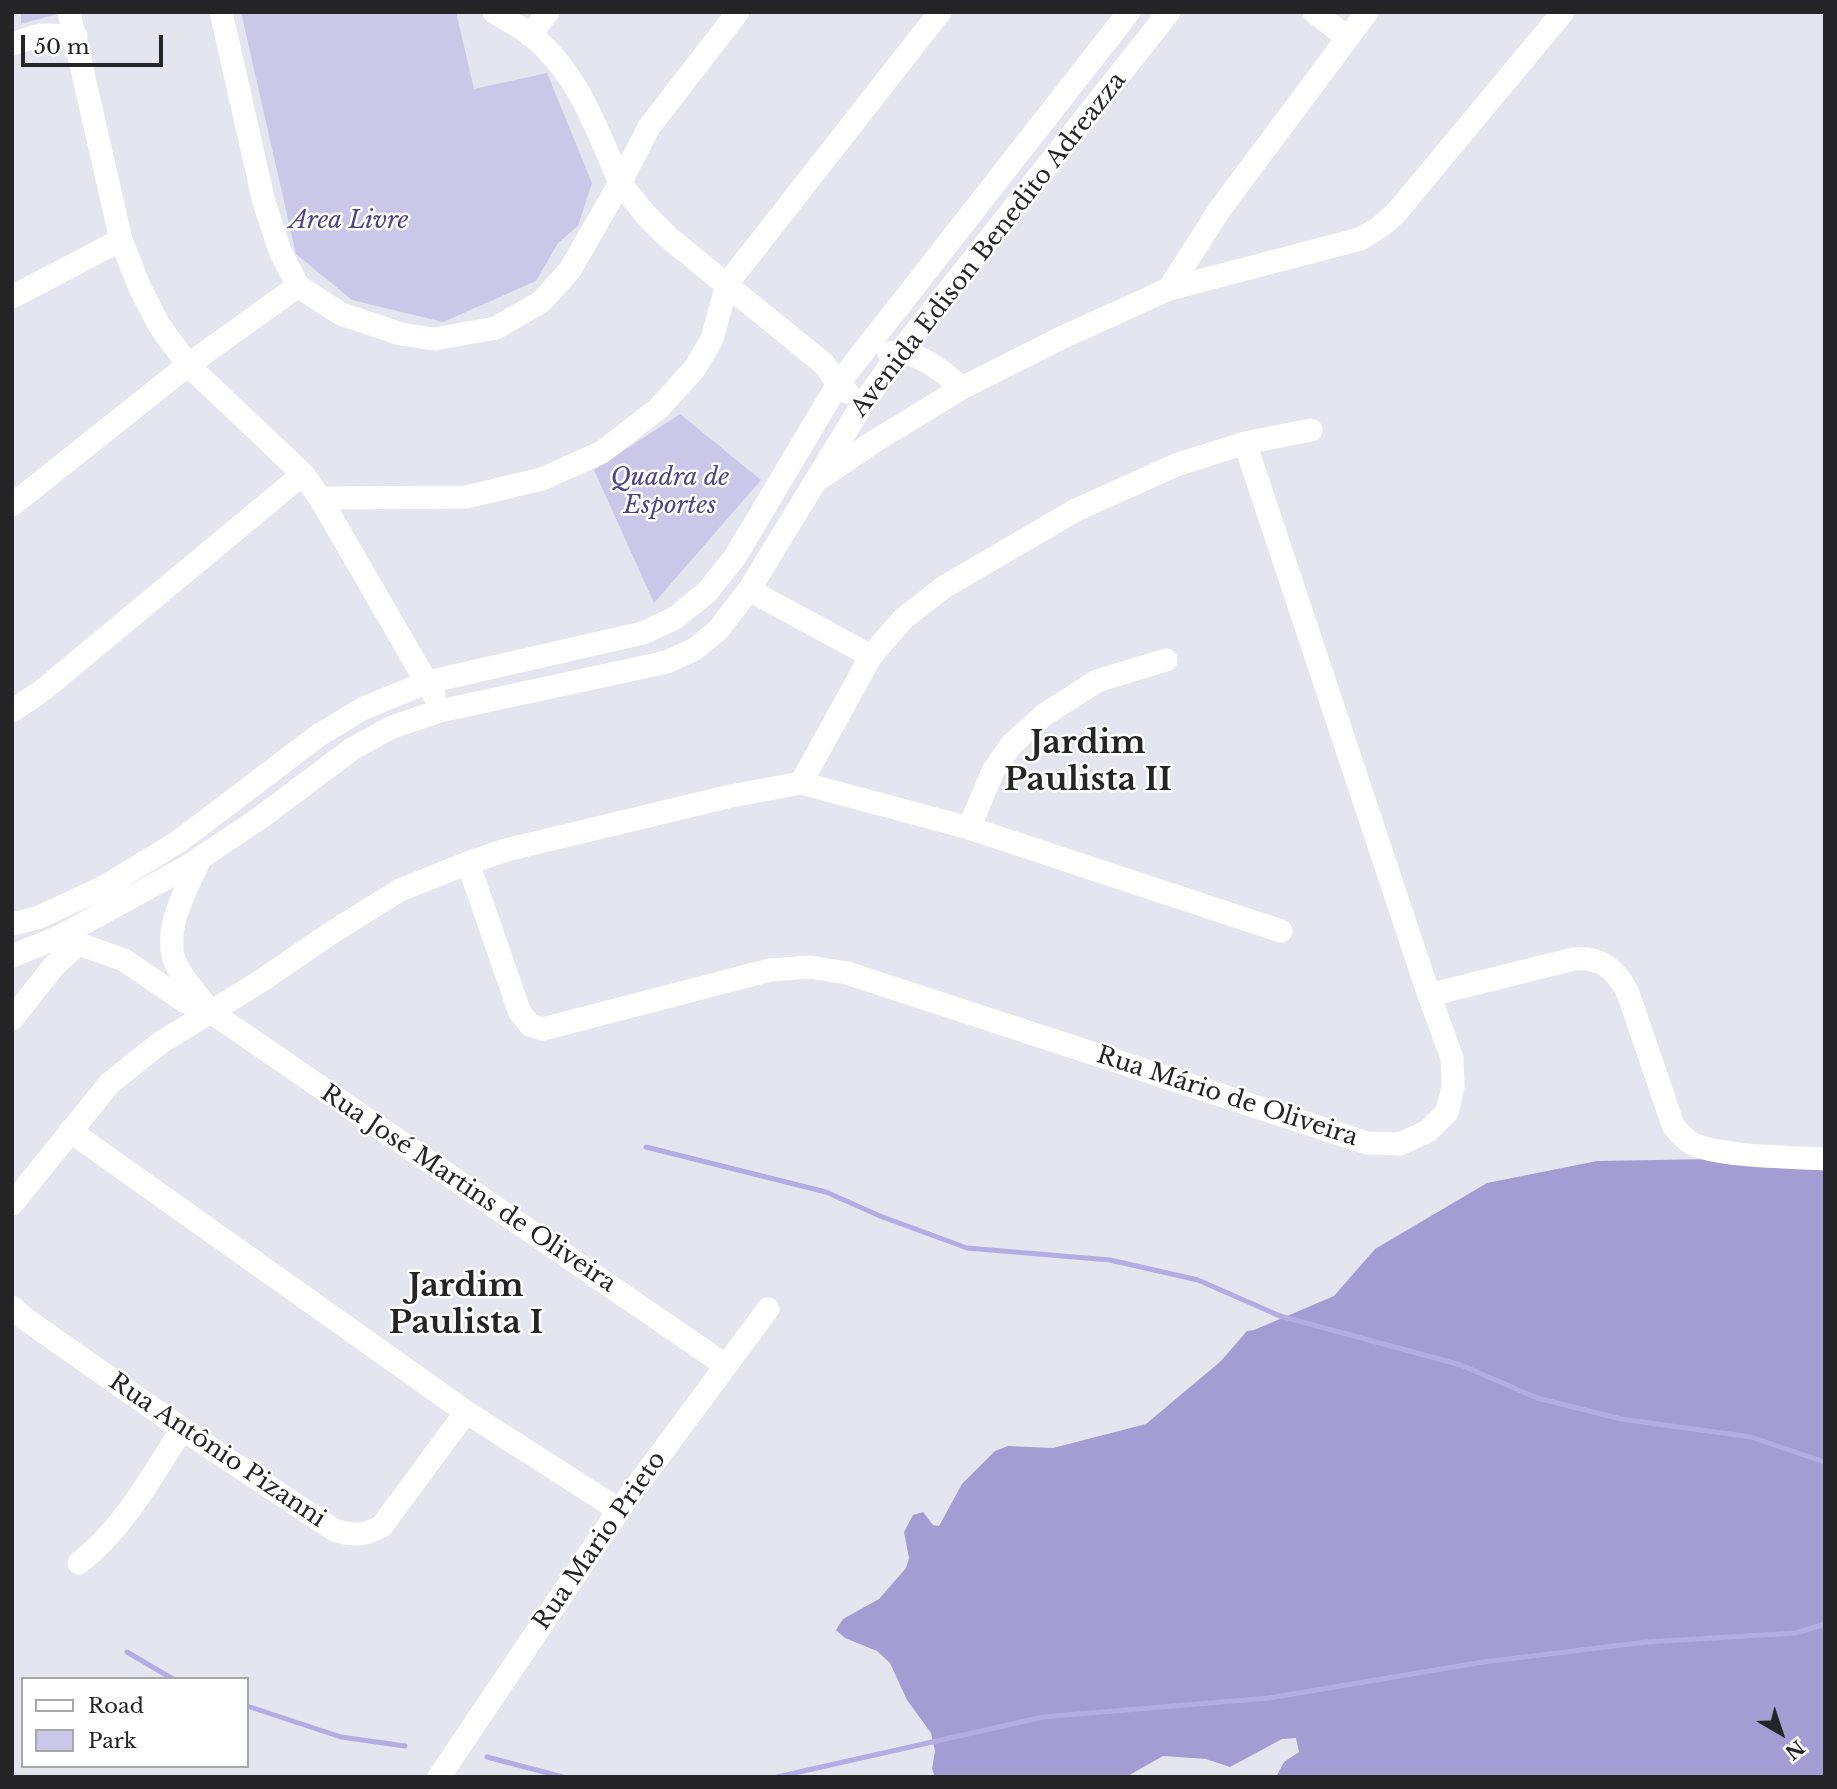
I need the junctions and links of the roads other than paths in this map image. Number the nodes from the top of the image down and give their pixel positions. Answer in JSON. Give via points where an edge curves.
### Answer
{"nodes":[{"id":1,"x":69,"y":12,"type":"edge"},
{"id":2,"x":221,"y":12,"type":"edge"},
{"id":3,"x":494,"y":12,"type":"edge"},
{"id":4,"x":548,"y":12,"type":"edge"},
{"id":5,"x":738,"y":12,"type":"edge"},
{"id":6,"x":940,"y":12,"type":"edge"},
{"id":7,"x":1129,"y":12,"type":"edge"},
{"id":8,"x":1169,"y":12,"type":"edge"},
{"id":9,"x":1314,"y":12,"type":"edge"},
{"id":10,"x":1367,"y":12,"type":"edge"},
{"id":11,"x":1563,"y":12,"type":"edge"},
{"id":12,"x":530,"y":35,"type":"junction"},
{"id":13,"x":76,"y":36,"type":"junction"},
{"id":14,"x":1347,"y":37,"type":"junction"},
{"id":15,"x":12,"y":44,"type":"edge"},
{"id":16,"x":620,"y":183,"type":"junction"},
{"id":17,"x":121,"y":240,"type":"junction"},
{"id":18,"x":727,"y":284,"type":"junction"},
{"id":19,"x":298,"y":286,"type":"junction"},
{"id":20,"x":1169,"y":289,"type":"junction"},
{"id":21,"x":12,"y":297,"type":"edge"},
{"id":22,"x":900,"y":352,"type":"junction"},
{"id":23,"x":857,"y":358,"type":"junction"},
{"id":24,"x":824,"y":364,"type":"junction"},
{"id":25,"x":188,"y":365,"type":"junction"},
{"id":26,"x":838,"y":384,"type":"junction"},
{"id":27,"x":962,"y":388,"type":"junction"},
{"id":28,"x":862,"y":405,"type":"junction"},
{"id":29,"x":1311,"y":430,"type":"dead end"},
{"id":30,"x":1245,"y":443,"type":"junction"},
{"id":31,"x":303,"y":474,"type":"junction"},
{"id":32,"x":814,"y":483,"type":"junction"},
{"id":33,"x":320,"y":498,"type":"junction"},
{"id":34,"x":12,"y":505,"type":"edge"},
{"id":35,"x":749,"y":590,"type":"junction"},
{"id":36,"x":871,"y":656,"type":"junction"},
{"id":37,"x":1166,"y":660,"type":"dead end"},
{"id":38,"x":428,"y":682,"type":"junction"},
{"id":39,"x":12,"y":711,"type":"edge"},
{"id":40,"x":440,"y":711,"type":"junction"},
{"id":41,"x":801,"y":783,"type":"junction"},
{"id":42,"x":969,"y":828,"type":"junction"},
{"id":43,"x":201,"y":857,"type":"junction"},
{"id":44,"x":468,"y":863,"type":"junction"},
{"id":45,"x":12,"y":924,"type":"edge"},
{"id":46,"x":1281,"y":932,"type":"dead end"},
{"id":47,"x":68,"y":940,"type":"junction"},
{"id":48,"x":12,"y":956,"type":"edge"},
{"id":49,"x":1429,"y":995,"type":"junction"},
{"id":50,"x":211,"y":1012,"type":"junction"},
{"id":51,"x":12,"y":1019,"type":"edge"},
{"id":52,"x":70,"y":1130,"type":"junction"},
{"id":53,"x":1825,"y":1159,"type":"edge"},
{"id":54,"x":12,"y":1204,"type":"edge"},
{"id":55,"x":12,"y":1307,"type":"edge"},
{"id":56,"x":768,"y":1309,"type":"dead end"},
{"id":57,"x":725,"y":1365,"type":"junction"},
{"id":58,"x":466,"y":1412,"type":"junction"},
{"id":59,"x":182,"y":1429,"type":"junction"},
{"id":60,"x":619,"y":1510,"type":"junction"},
{"id":61,"x":79,"y":1563,"type":"dead end"},
{"id":62,"x":439,"y":1777,"type":"edge"}],
"edges":[{"from":1,"to":13,"type":"street"},
{"from":2,"to":19,"type":"street","via":[[264,202],[280,251]]},
{"from":3,"to":12,"type":"street"},
{"from":4,"to":12,"type":"street"},
{"from":5,"to":16,"type":"street","via":[[649,127]]},
{"from":6,"to":18,"type":"street"},
{"from":7,"to":23,"type":"street","name":"Avenida Edison Benedito Adreazza"},
{"from":8,"to":22,"type":"street","name":"Avenida Edison Benedito Adreazza"},
{"from":9,"to":14,"type":"street"},
{"from":10,"to":14,"type":"street"},
{"from":11,"to":20,"type":"street","via":[[1380,227],[1360,239]]},
{"from":12,"to":16,"type":"street","via":[[582,94]]},
{"from":13,"to":15,"type":"street","via":[[40,35]]},
{"from":13,"to":17,"type":"street"},
{"from":14,"to":20,"type":"street","via":[[1220,209]]},
{"from":16,"to":18,"type":"street","via":[[669,238]]},
{"from":16,"to":19,"type":"street","via":[[570,270],[541,302],[496,328],[435,339],[401,334],[341,314]]},
{"from":17,"to":21,"type":"street"},
{"from":17,"to":25,"type":"street","via":[[153,313]]},
{"from":18,"to":24,"type":"street"},
{"from":18,"to":33,"type":"street","via":[[712,338],[695,368],[659,408],[602,452],[542,479],[466,497]]},
{"from":19,"to":25,"type":"street"},
{"from":20,"to":27,"type":"street"},
{"from":22,"to":23,"type":"street"},
{"from":22,"to":27,"type":"street","via":[[920,358]]},
{"from":22,"to":28,"type":"street","name":"Avenida Edison Benedito Adreazza"},
{"from":23,"to":24,"type":"street"},
{"from":23,"to":26,"type":"street","name":"Avenida Edison Benedito Adreazza"},
{"from":24,"to":26,"type":"street"},
{"from":25,"to":31,"type":"street"},
{"from":25,"to":34,"type":"street"},
{"from":26,"to":28,"type":"street"},
{"from":26,"to":38,"type":"street","name":"Avenida Edison Benedito Adreazza","via":[[735,557],[707,592],[675,618],[643,633]]},
{"from":27,"to":32,"type":"street"},
{"from":28,"to":32,"type":"street","name":"Avenida Edison Benedito Adreazza"},
{"from":29,"to":30,"type":"street"},
{"from":30,"to":36,"type":"street","via":[[1177,465],[1076,510],[944,587],[903,619]]},
{"from":30,"to":49,"type":"street","name":"Rua Mário de Oliveira"},
{"from":31,"to":33,"type":"street"},
{"from":31,"to":39,"type":"street"},
{"from":32,"to":35,"type":"street","name":"Avenida Edison Benedito Adreazza"},
{"from":33,"to":38,"type":"street"},
{"from":35,"to":36,"type":"street"},
{"from":35,"to":40,"type":"street","name":"Avenida Edison Benedito Adreazza","via":[[718,630],[695,649],[667,662]]},
{"from":36,"to":41,"type":"street"},
{"from":37,"to":42,"type":"street","via":[[1097,681],[1044,715],[1012,744],[993,771]]},
{"from":38,"to":40,"type":"street"},
{"from":38,"to":45,"type":"street","name":"Avenida Edison Benedito Adreazza","via":[[364,708],[319,735],[178,842],[102,888],[37,918]]},
{"from":40,"to":43,"type":"street","name":"Avenida Edison Benedito Adreazza","via":[[392,727],[352,749]]},
{"from":41,"to":42,"type":"street"},
{"from":41,"to":44,"type":"street","via":[[730,796]]},
{"from":42,"to":46,"type":"street"},
{"from":43,"to":47,"type":"street","name":"Avenida Edison Benedito Adreazza"},
{"from":43,"to":50,"type":"street","name":"Rua José Martins de Oliveira","via":[[180,905],[172,938],[178,968]]},
{"from":44,"to":49,"type":"street","name":"Rua Mário de Oliveira","via":[[520,1013],[530,1025],[542,1029],[770,970],[810,967],[847,973],[1367,1143],[1400,1144],[1428,1131],[1447,1112],[1453,1087],[1452,1058]]},
{"from":44,"to":50,"type":"street","via":[[400,890]]},
{"from":47,"to":48,"type":"street","name":"Avenida Edison Benedito Adreazza"},
{"from":47,"to":50,"type":"street","name":"Rua José Martins de Oliveira","via":[[124,960],[184,1001]]},
{"from":47,"to":51,"type":"street","via":[[54,966]]},
{"from":49,"to":53,"type":"street","via":[[1574,959],[1601,961],[1613,969],[1628,993],[1673,1125],[1681,1136],[1724,1152]]},
{"from":50,"to":52,"type":"street","via":[[160,1043],[110,1083]]},
{"from":50,"to":57,"type":"street","name":"Rua José Martins de Oliveira"},
{"from":52,"to":54,"type":"street"},
{"from":52,"to":58,"type":"street"},
{"from":55,"to":59,"type":"street","name":"Rua Antônio Pizanni"},
{"from":56,"to":57,"type":"street","name":"Rua Mario Prieto"},
{"from":57,"to":60,"type":"street","name":"Rua Mario Prieto"},
{"from":58,"to":59,"type":"street","name":"Rua Antônio Pizanni","via":[[382,1526],[353,1536],[334,1531]]},
{"from":58,"to":60,"type":"street"},
{"from":59,"to":61,"type":"street","via":[[122,1522]]},
{"from":60,"to":62,"type":"street","name":"Rua Mario Prieto"}]}
